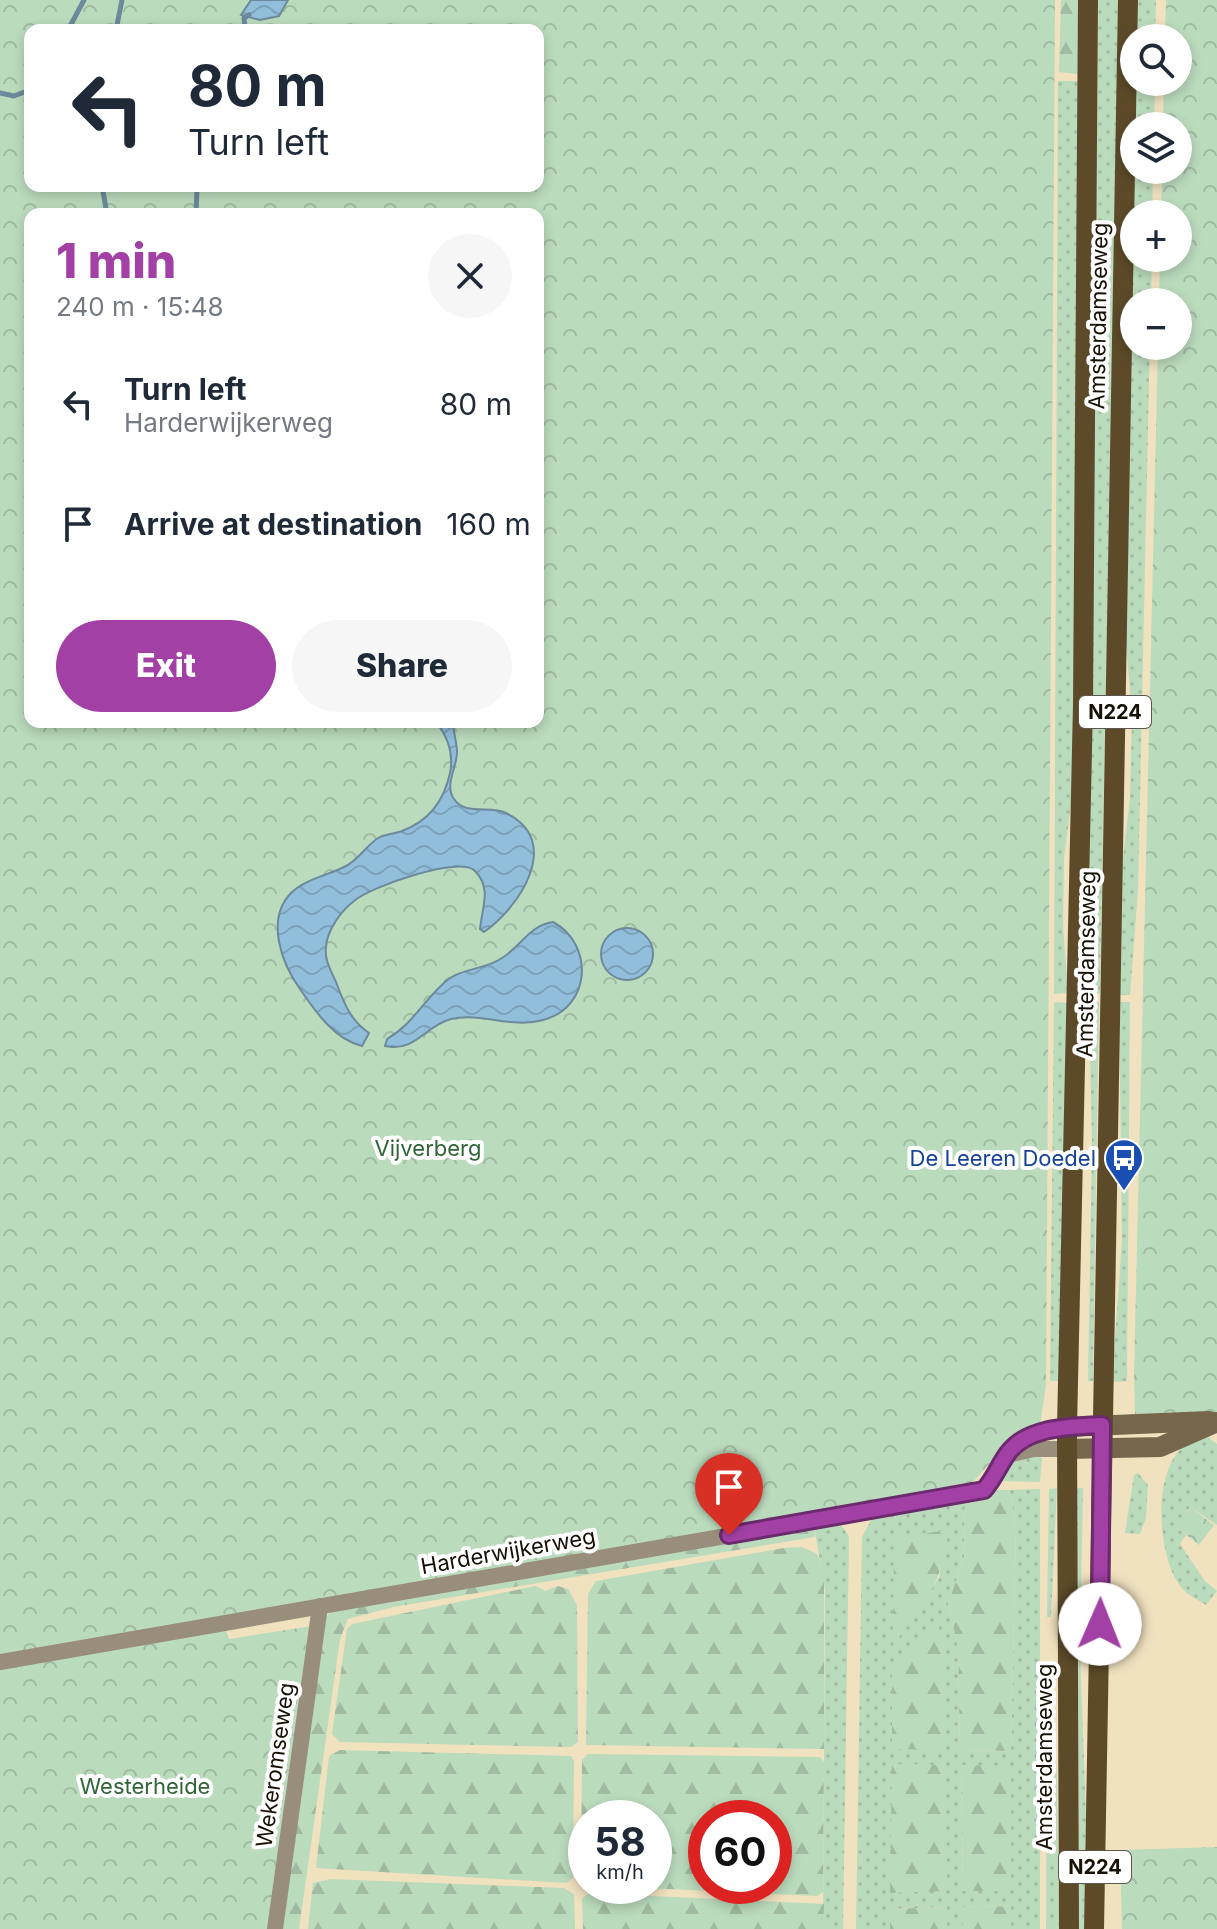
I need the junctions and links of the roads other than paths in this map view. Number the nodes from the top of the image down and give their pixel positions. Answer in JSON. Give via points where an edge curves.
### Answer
{"nodes":[{"id":1,"x":1088,"y":0,"type":"edge"},
{"id":2,"x":1128,"y":0,"type":"edge"},
{"id":3,"x":1217,"y":1422,"type":"edge"},
{"id":4,"x":1102,"y":1425,"type":"junction"},
{"id":5,"x":1067,"y":1427,"type":"junction"},
{"id":6,"x":1067,"y":1449,"type":"junction"},
{"id":7,"x":1102,"y":1449,"type":"junction"},
{"id":8,"x":1006,"y":1456,"type":"junction"},
{"id":9,"x":320,"y":1606,"type":"junction"},
{"id":10,"x":0,"y":1662,"type":"edge"},
{"id":11,"x":275,"y":1929,"type":"edge"},
{"id":12,"x":1069,"y":1929,"type":"edge"},
{"id":13,"x":1094,"y":1929,"type":"edge"}],
"edges":[{"from":1,"to":5,"type":"main road","name":"Amsterdamseweg","number":"N224","via":[[1083,704]]},
{"from":2,"to":4,"type":"main road","name":"Amsterdamseweg","number":"N224"},
{"from":3,"to":4,"type":"main road"},
{"from":3,"to":7,"type":"main road","via":[[1160,1447]]},
{"from":4,"to":5,"type":"main road"},
{"from":4,"to":7,"type":"main road","name":"Amsterdamseweg","number":"N224"},
{"from":5,"to":6,"type":"main road","name":"Amsterdamseweg","number":"N224"},
{"from":5,"to":8,"type":"street","name":"Harderwijkerweg","via":[[1035,1434]]},
{"from":6,"to":7,"type":"main road"},
{"from":6,"to":8,"type":"street"},
{"from":6,"to":12,"type":"main road","name":"Amsterdamseweg","number":"N224"},
{"from":7,"to":13,"type":"main road","name":"Amsterdamseweg","number":"N224"},
{"from":8,"to":9,"type":"street","name":"Harderwijkerweg","via":[[984,1490],[968,1494]]},
{"from":9,"to":10,"type":"street","name":"Harderwijkerweg"},
{"from":9,"to":11,"type":"street","name":"Wekeromseweg"}]}
